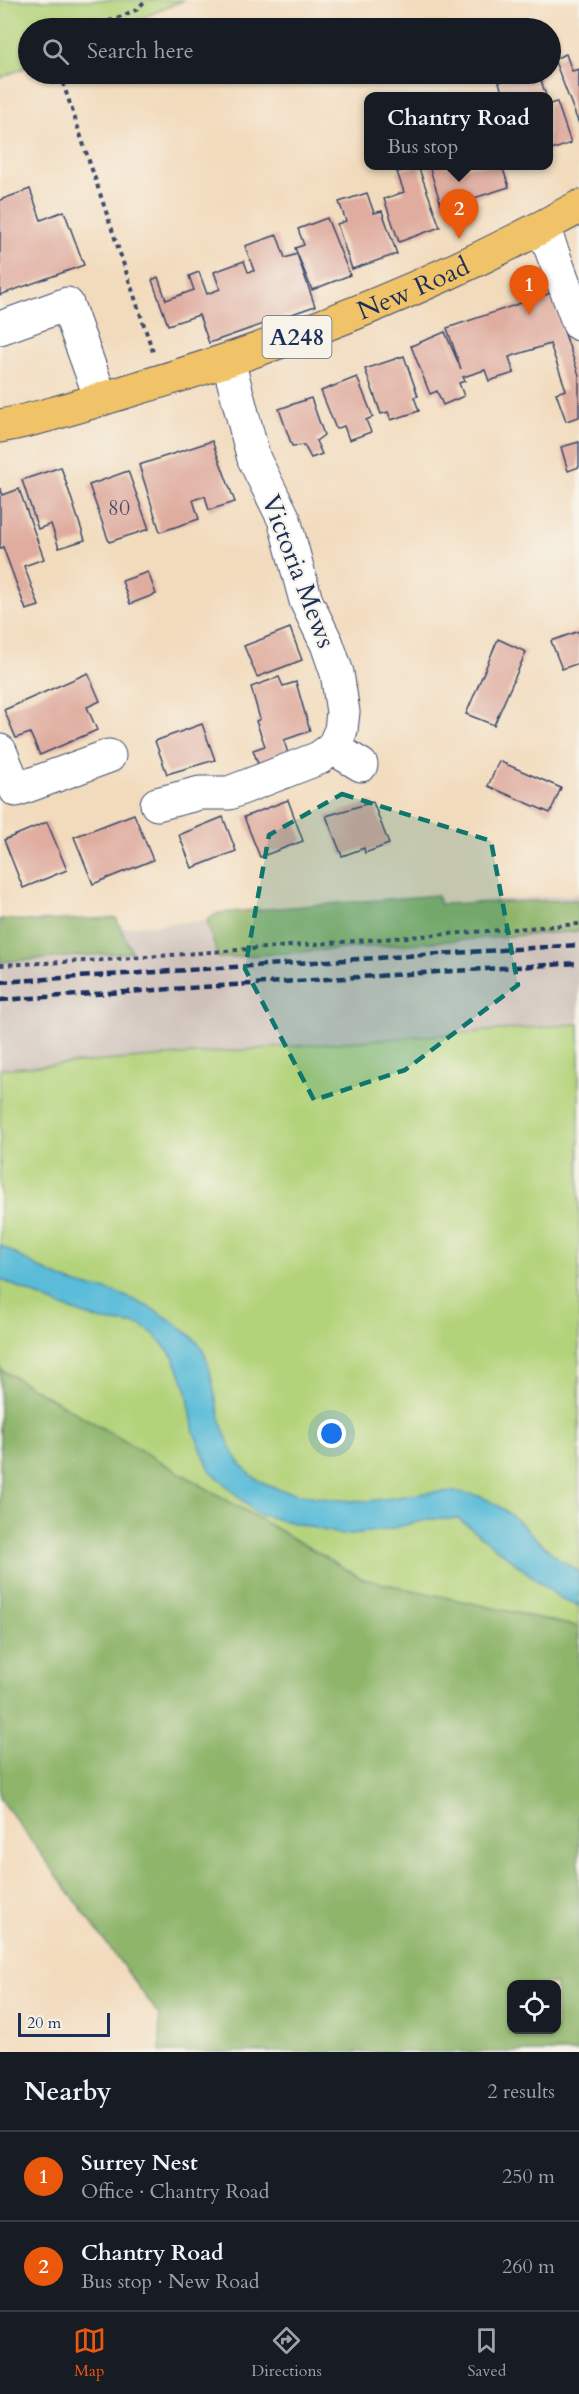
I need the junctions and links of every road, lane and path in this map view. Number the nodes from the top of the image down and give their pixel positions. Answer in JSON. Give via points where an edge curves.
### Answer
{"nodes":[{"id":1,"x":146,"y":0,"type":"edge"},
{"id":2,"x":116,"y":18,"type":"edge"},
{"id":3,"x":63,"y":84,"type":"edge"},
{"id":4,"x":579,"y":207,"type":"edge"},
{"id":5,"x":543,"y":227,"type":"junction"},
{"id":6,"x":579,"y":324,"type":"edge"},
{"id":7,"x":0,"y":328,"type":"edge"},
{"id":8,"x":228,"y":360,"type":"junction"},
{"id":9,"x":163,"y":381,"type":"junction"},
{"id":10,"x":101,"y":399,"type":"junction"},
{"id":11,"x":0,"y":426,"type":"edge"},
{"id":12,"x":333,"y":748,"type":"junction"},
{"id":13,"x":0,"y":751,"type":"edge"},
{"id":14,"x":109,"y":756,"type":"dead end"},
{"id":15,"x":361,"y":765,"type":"dead end"},
{"id":16,"x":157,"y":804,"type":"dead end"},
{"id":17,"x":579,"y":924,"type":"edge"},
{"id":18,"x":0,"y":965,"type":"edge"}],
"edges":[{"from":1,"to":2,"type":"path","via":[[136,10]]},
{"from":3,"to":9,"type":"path"},
{"from":4,"to":5,"type":"main road","name":"New Road","number":"A248"},
{"from":5,"to":6,"type":"street"},
{"from":5,"to":8,"type":"main road","name":"New Road","number":"A248","via":[[420,286],[299,336]]},
{"from":7,"to":10,"type":"street","via":[[67,304]]},
{"from":8,"to":9,"type":"main road","name":"New Road","number":"A248"},
{"from":8,"to":12,"type":"street","name":"Victoria Mews","via":[[254,459],[284,519],[306,601],[337,673],[343,712]]},
{"from":9,"to":10,"type":"main road","name":"New Road","number":"A248"},
{"from":10,"to":11,"type":"main road","name":"New Road","number":"A248"},
{"from":12,"to":15,"type":"street"},
{"from":12,"to":16,"type":"street","via":[[319,758],[229,793],[200,793]]},
{"from":13,"to":14,"type":"street","via":[[16,790]]},
{"from":17,"to":18,"type":"path"}]}
